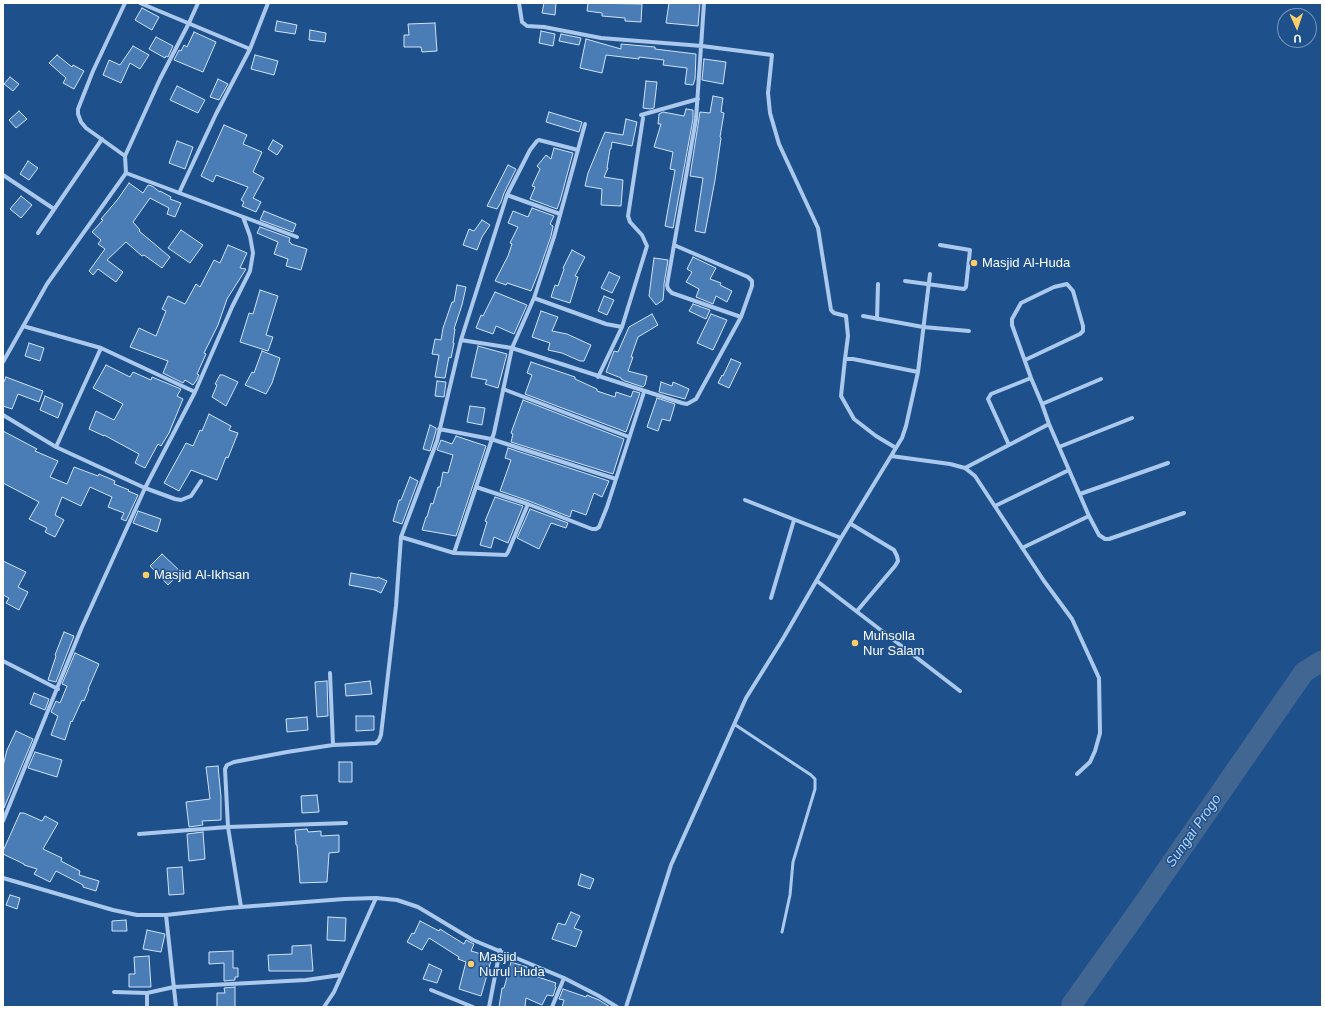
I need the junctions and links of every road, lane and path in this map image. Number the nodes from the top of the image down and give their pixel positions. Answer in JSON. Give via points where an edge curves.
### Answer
{"nodes":[{"id":1,"x":124,"y":3,"type":"edge"},
{"id":2,"x":140,"y":3,"type":"edge"},
{"id":3,"x":198,"y":3,"type":"edge"},
{"id":4,"x":268,"y":3,"type":"edge"},
{"id":5,"x":520,"y":3,"type":"edge"},
{"id":6,"x":704,"y":3,"type":"edge"},
{"id":7,"x":189,"y":23,"type":"junction"},
{"id":8,"x":702,"y":46,"type":"junction"},
{"id":9,"x":250,"y":49,"type":"junction"},
{"id":10,"x":698,"y":99,"type":"junction"},
{"id":11,"x":584,"y":124,"type":"dead end"},
{"id":12,"x":102,"y":139,"type":"junction"},
{"id":13,"x":578,"y":150,"type":"junction"},
{"id":14,"x":125,"y":156,"type":"junction"},
{"id":15,"x":126,"y":173,"type":"junction"},
{"id":16,"x":3,"y":175,"type":"edge"},
{"id":17,"x":179,"y":193,"type":"junction"},
{"id":18,"x":507,"y":195,"type":"junction"},
{"id":19,"x":54,"y":209,"type":"junction"},
{"id":20,"x":560,"y":214,"type":"junction"},
{"id":21,"x":243,"y":217,"type":"junction"},
{"id":22,"x":38,"y":233,"type":"dead end"},
{"id":23,"x":297,"y":237,"type":"dead end"},
{"id":24,"x":674,"y":244,"type":"junction"},
{"id":25,"x":940,"y":245,"type":"dead end"},
{"id":26,"x":930,"y":274,"type":"dead end"},
{"id":27,"x":905,"y":281,"type":"dead end"},
{"id":28,"x":878,"y":284,"type":"dead end"},
{"id":29,"x":929,"y":284,"type":"junction"},
{"id":30,"x":534,"y":298,"type":"junction"},
{"id":31,"x":863,"y":316,"type":"dead end"},
{"id":32,"x":741,"y":317,"type":"junction"},
{"id":33,"x":877,"y":319,"type":"junction"},
{"id":34,"x":23,"y":326,"type":"junction"},
{"id":35,"x":923,"y":327,"type":"junction"},
{"id":36,"x":622,"y":328,"type":"junction"},
{"id":37,"x":969,"y":331,"type":"dead end"},
{"id":38,"x":461,"y":340,"type":"junction"},
{"id":39,"x":101,"y":348,"type":"junction"},
{"id":40,"x":512,"y":348,"type":"junction"},
{"id":41,"x":845,"y":359,"type":"junction"},
{"id":42,"x":1025,"y":360,"type":"junction"},
{"id":43,"x":3,"y":362,"type":"edge"},
{"id":44,"x":918,"y":372,"type":"junction"},
{"id":45,"x":598,"y":377,"type":"junction"},
{"id":46,"x":1032,"y":378,"type":"junction"},
{"id":47,"x":1101,"y":379,"type":"dead end"},
{"id":48,"x":503,"y":389,"type":"junction"},
{"id":49,"x":195,"y":392,"type":"junction"},
{"id":50,"x":644,"y":392,"type":"junction"},
{"id":51,"x":1042,"y":404,"type":"junction"},
{"id":52,"x":3,"y":415,"type":"edge"},
{"id":53,"x":1132,"y":418,"type":"dead end"},
{"id":54,"x":1049,"y":424,"type":"junction"},
{"id":55,"x":439,"y":429,"type":"junction"},
{"id":56,"x":629,"y":437,"type":"junction"},
{"id":57,"x":492,"y":439,"type":"junction"},
{"id":58,"x":1009,"y":445,"type":"junction"},
{"id":59,"x":56,"y":447,"type":"junction"},
{"id":60,"x":1059,"y":447,"type":"junction"},
{"id":61,"x":896,"y":448,"type":"junction"},
{"id":62,"x":891,"y":456,"type":"junction"},
{"id":63,"x":1168,"y":463,"type":"dead end"},
{"id":64,"x":964,"y":468,"type":"junction"},
{"id":65,"x":1070,"y":470,"type":"junction"},
{"id":66,"x":616,"y":478,"type":"junction"},
{"id":67,"x":201,"y":480,"type":"dead end"},
{"id":68,"x":476,"y":487,"type":"junction"},
{"id":69,"x":145,"y":488,"type":"junction"},
{"id":70,"x":1080,"y":494,"type":"junction"},
{"id":71,"x":745,"y":500,"type":"dead end"},
{"id":72,"x":528,"y":504,"type":"junction"},
{"id":73,"x":995,"y":506,"type":"junction"},
{"id":74,"x":1184,"y":513,"type":"dead end"},
{"id":75,"x":1089,"y":516,"type":"junction"},
{"id":76,"x":794,"y":520,"type":"junction"},
{"id":77,"x":851,"y":524,"type":"junction"},
{"id":78,"x":401,"y":537,"type":"junction"},
{"id":79,"x":841,"y":538,"type":"junction"},
{"id":80,"x":1022,"y":548,"type":"junction"},
{"id":81,"x":454,"y":553,"type":"junction"},
{"id":82,"x":817,"y":581,"type":"junction"},
{"id":83,"x":771,"y":598,"type":"dead end"},
{"id":84,"x":857,"y":611,"type":"junction"},
{"id":85,"x":3,"y":661,"type":"edge"},
{"id":86,"x":330,"y":673,"type":"dead end"},
{"id":87,"x":58,"y":689,"type":"junction"},
{"id":88,"x":960,"y":691,"type":"dead end"},
{"id":89,"x":734,"y":724,"type":"junction"},
{"id":90,"x":333,"y":745,"type":"junction"},
{"id":91,"x":1077,"y":774,"type":"dead end"},
{"id":92,"x":3,"y":821,"type":"edge"},
{"id":93,"x":346,"y":823,"type":"dead end"},
{"id":94,"x":228,"y":827,"type":"junction"},
{"id":95,"x":139,"y":834,"type":"dead end"},
{"id":96,"x":3,"y":878,"type":"edge"},
{"id":97,"x":376,"y":898,"type":"junction"},
{"id":98,"x":241,"y":907,"type":"junction"},
{"id":99,"x":166,"y":915,"type":"junction"},
{"id":100,"x":782,"y":932,"type":"dead end"},
{"id":101,"x":500,"y":950,"type":"junction"},
{"id":102,"x":341,"y":975,"type":"junction"},
{"id":103,"x":564,"y":978,"type":"junction"},
{"id":104,"x":174,"y":987,"type":"junction"},
{"id":105,"x":431,"y":990,"type":"dead end"},
{"id":106,"x":114,"y":992,"type":"dead end"},
{"id":107,"x":147,"y":993,"type":"junction"},
{"id":108,"x":147,"y":1007,"type":"edge"},
{"id":109,"x":176,"y":1007,"type":"edge"},
{"id":110,"x":324,"y":1007,"type":"edge"},
{"id":111,"x":473,"y":1007,"type":"edge"},
{"id":112,"x":489,"y":1007,"type":"edge"},
{"id":113,"x":552,"y":1007,"type":"edge"},
{"id":114,"x":617,"y":1007,"type":"edge"},
{"id":115,"x":626,"y":1007,"type":"edge"}],
"edges":[{"from":1,"to":12,"type":"street","via":[[78,109],[81,122]]},
{"from":2,"to":7,"type":"street"},
{"from":3,"to":7,"type":"street"},
{"from":4,"to":9,"type":"street"},
{"from":5,"to":8,"type":"street","via":[[522,22],[526,26],[601,38]]},
{"from":6,"to":8,"type":"street"},
{"from":7,"to":9,"type":"street"},
{"from":7,"to":14,"type":"street"},
{"from":8,"to":10,"type":"street"},
{"from":8,"to":41,"type":"street","via":[[772,55],[768,93],[770,113],[779,144],[818,228],[831,310],[846,316],[848,336]]},
{"from":9,"to":17,"type":"street"},
{"from":10,"to":24,"type":"street"},
{"from":10,"to":36,"type":"street","via":[[642,117],[628,216],[647,246]]},
{"from":11,"to":13,"type":"street"},
{"from":12,"to":14,"type":"street"},
{"from":12,"to":19,"type":"street"},
{"from":13,"to":18,"type":"street","via":[[536,141]]},
{"from":13,"to":20,"type":"street"},
{"from":14,"to":15,"type":"street"},
{"from":15,"to":17,"type":"street"},
{"from":15,"to":34,"type":"street","via":[[47,284]]},
{"from":16,"to":19,"type":"street"},
{"from":17,"to":21,"type":"street"},
{"from":18,"to":20,"type":"street"},
{"from":18,"to":38,"type":"street"},
{"from":19,"to":22,"type":"street"},
{"from":20,"to":30,"type":"street"},
{"from":21,"to":23,"type":"street"},
{"from":21,"to":49,"type":"street","via":[[253,253],[250,272]]},
{"from":24,"to":32,"type":"street","via":[[667,285],[669,291]]},
{"from":24,"to":32,"type":"street","via":[[748,276],[752,286]]},
{"from":25,"to":29,"type":"street","via":[[970,250],[966,287]]},
{"from":26,"to":29,"type":"street"},
{"from":27,"to":29,"type":"street"},
{"from":28,"to":33,"type":"street"},
{"from":29,"to":35,"type":"street"},
{"from":30,"to":36,"type":"street"},
{"from":30,"to":40,"type":"street"},
{"from":31,"to":33,"type":"street"},
{"from":32,"to":50,"type":"street","via":[[696,399],[687,404]]},
{"from":33,"to":35,"type":"street"},
{"from":34,"to":39,"type":"street"},
{"from":34,"to":43,"type":"street"},
{"from":35,"to":37,"type":"street"},
{"from":35,"to":44,"type":"street"},
{"from":36,"to":45,"type":"street"},
{"from":38,"to":40,"type":"street"},
{"from":38,"to":55,"type":"street"},
{"from":39,"to":49,"type":"street"},
{"from":39,"to":59,"type":"street"},
{"from":40,"to":45,"type":"street"},
{"from":40,"to":48,"type":"street"},
{"from":41,"to":44,"type":"street"},
{"from":41,"to":61,"type":"street","via":[[841,396],[854,419]]},
{"from":42,"to":42,"type":"street","via":[[1012,325],[1016,309],[1031,297],[1067,284],[1073,291],[1083,331]]},
{"from":42,"to":46,"type":"street"},
{"from":44,"to":61,"type":"street","via":[[906,426]]},
{"from":45,"to":50,"type":"street"},
{"from":46,"to":51,"type":"street"},
{"from":46,"to":58,"type":"street","via":[[988,396]]},
{"from":47,"to":51,"type":"street"},
{"from":48,"to":56,"type":"street"},
{"from":48,"to":57,"type":"street"},
{"from":49,"to":69,"type":"street"},
{"from":50,"to":56,"type":"street"},
{"from":51,"to":54,"type":"street"},
{"from":52,"to":59,"type":"street"},
{"from":53,"to":60,"type":"street"},
{"from":54,"to":58,"type":"street"},
{"from":54,"to":60,"type":"street"},
{"from":55,"to":57,"type":"street"},
{"from":55,"to":78,"type":"street","via":[[437,441]]},
{"from":56,"to":66,"type":"street"},
{"from":57,"to":66,"type":"street"},
{"from":57,"to":68,"type":"street"},
{"from":58,"to":64,"type":"street"},
{"from":59,"to":69,"type":"street"},
{"from":60,"to":65,"type":"street"},
{"from":61,"to":62,"type":"street"},
{"from":62,"to":64,"type":"street"},
{"from":62,"to":77,"type":"street"},
{"from":63,"to":70,"type":"street"},
{"from":64,"to":73,"type":"street","via":[[975,476]]},
{"from":65,"to":70,"type":"street"},
{"from":65,"to":73,"type":"street"},
{"from":66,"to":72,"type":"street","via":[[603,518],[596,529]]},
{"from":67,"to":69,"type":"street","via":[[191,496],[180,500]]},
{"from":68,"to":72,"type":"street"},
{"from":68,"to":81,"type":"street"},
{"from":69,"to":87,"type":"street","via":[[82,627]]},
{"from":70,"to":75,"type":"street"},
{"from":71,"to":76,"type":"street"},
{"from":72,"to":81,"type":"street","via":[[506,555]]},
{"from":73,"to":80,"type":"street"},
{"from":74,"to":75,"type":"street","via":[[1109,539],[1099,534]]},
{"from":75,"to":80,"type":"street"},
{"from":76,"to":79,"type":"street"},
{"from":76,"to":83,"type":"street"},
{"from":77,"to":79,"type":"street"},
{"from":77,"to":84,"type":"street","via":[[894,550],[898,561]]},
{"from":78,"to":81,"type":"street"},
{"from":78,"to":90,"type":"street","via":[[382,735],[376,743]]},
{"from":79,"to":82,"type":"street"},
{"from":80,"to":91,"type":"street","via":[[1072,619],[1099,678],[1100,733],[1090,762]]},
{"from":82,"to":84,"type":"street"},
{"from":82,"to":89,"type":"street","via":[[746,698]]},
{"from":84,"to":88,"type":"street"},
{"from":85,"to":87,"type":"street"},
{"from":86,"to":90,"type":"street"},
{"from":87,"to":92,"type":"street"},
{"from":89,"to":100,"type":"lane","via":[[815,779],[815,789],[794,862]]},
{"from":89,"to":115,"type":"street","via":[[671,864]]},
{"from":90,"to":94,"type":"street","via":[[229,763],[225,769]]},
{"from":93,"to":94,"type":"street"},
{"from":94,"to":95,"type":"street"},
{"from":94,"to":98,"type":"street"},
{"from":96,"to":99,"type":"street","via":[[113,910],[137,915]]},
{"from":97,"to":98,"type":"street"},
{"from":97,"to":101,"type":"street","via":[[397,900],[418,907],[473,940]]},
{"from":97,"to":102,"type":"street"},
{"from":98,"to":99,"type":"street"},
{"from":99,"to":104,"type":"street"},
{"from":101,"to":103,"type":"street"},
{"from":101,"to":112,"type":"street"},
{"from":102,"to":104,"type":"street","via":[[306,980]]},
{"from":102,"to":110,"type":"street"},
{"from":103,"to":113,"type":"street"},
{"from":103,"to":114,"type":"street"},
{"from":104,"to":107,"type":"street"},
{"from":104,"to":109,"type":"street"},
{"from":105,"to":111,"type":"street"},
{"from":106,"to":107,"type":"street"},
{"from":107,"to":108,"type":"street"}]}
